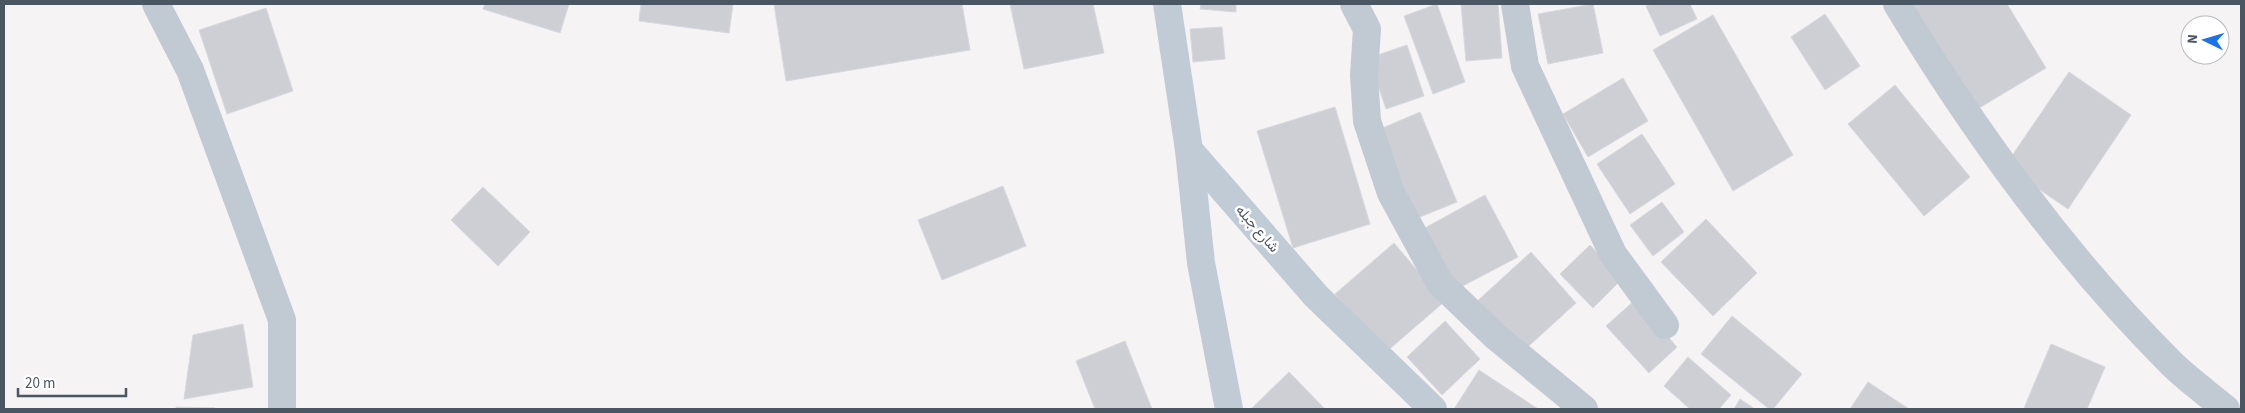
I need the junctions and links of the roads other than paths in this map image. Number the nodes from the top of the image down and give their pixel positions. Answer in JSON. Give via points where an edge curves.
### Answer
{"nodes":[{"id":1,"x":156,"y":4,"type":"edge"},
{"id":2,"x":1167,"y":4,"type":"edge"},
{"id":3,"x":1354,"y":4,"type":"edge"},
{"id":4,"x":1515,"y":4,"type":"edge"},
{"id":5,"x":1897,"y":4,"type":"edge"},
{"id":6,"x":1189,"y":150,"type":"junction"},
{"id":7,"x":1665,"y":325,"type":"dead end"},
{"id":8,"x":1227,"y":408,"type":"edge"},
{"id":9,"x":282,"y":409,"type":"edge"},
{"id":10,"x":1433,"y":409,"type":"edge"},
{"id":11,"x":1584,"y":409,"type":"edge"},
{"id":12,"x":2226,"y":409,"type":"edge"}],
"edges":[{"from":1,"to":9,"type":"street","via":[[190,70],[282,320]]},
{"from":2,"to":6,"type":"main road"},
{"from":3,"to":11,"type":"street","via":[[1367,29],[1364,75],[1367,121],[1391,193],[1440,283],[1495,336]]},
{"from":4,"to":7,"type":"street","via":[[1529,75],[1613,254]]},
{"from":5,"to":12,"type":"street","via":[[1927,54],[2012,177],[2089,277],[2172,364]]},
{"from":6,"to":8,"type":"main road","via":[[1201,263]]},
{"from":6,"to":10,"type":"main road","name":"شارع جبله","via":[[1316,296]]}]}
